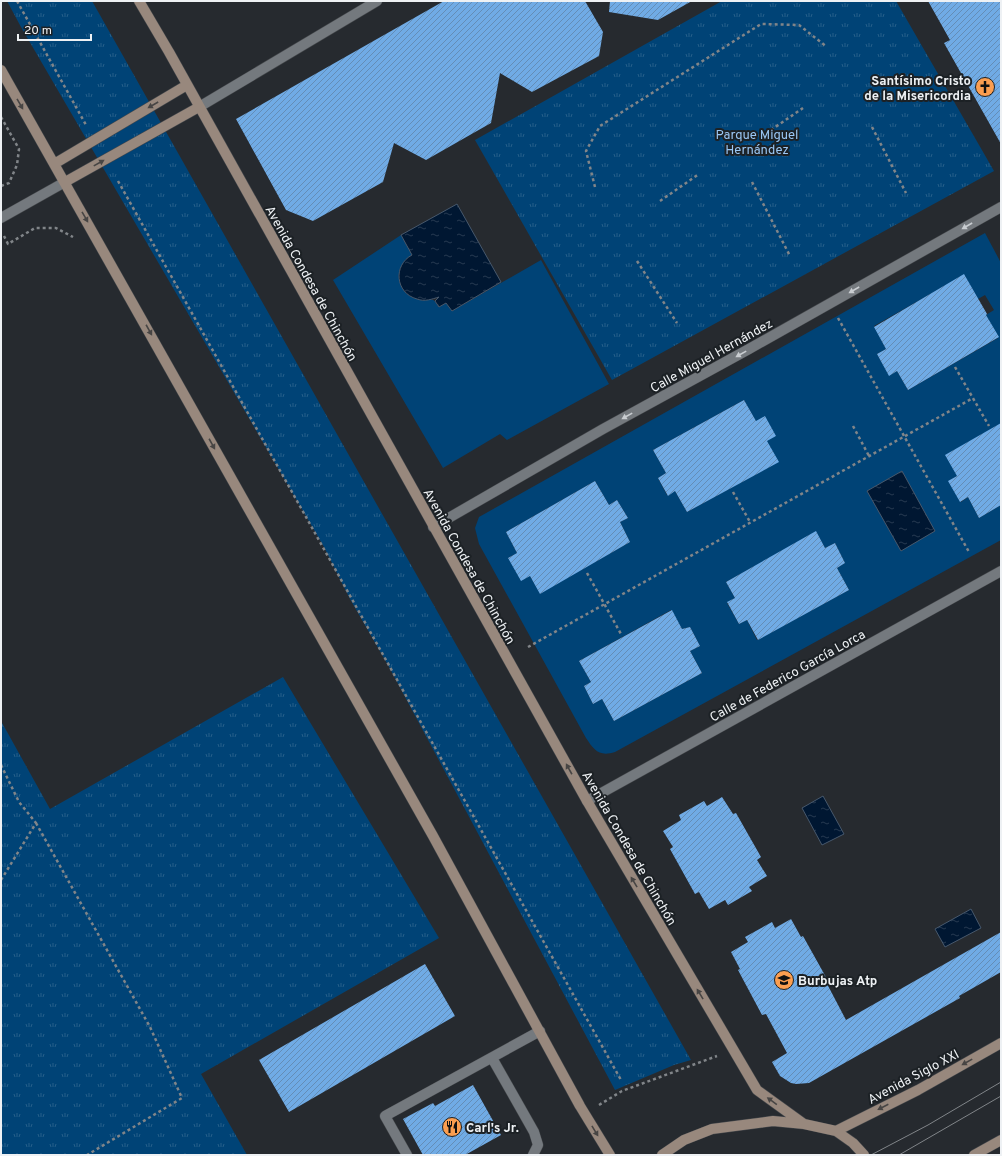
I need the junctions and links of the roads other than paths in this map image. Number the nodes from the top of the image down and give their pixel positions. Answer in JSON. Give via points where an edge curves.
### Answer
{"nodes":[{"id":1,"x":139,"y":1,"type":"edge"},
{"id":2,"x":377,"y":1,"type":"edge"},
{"id":3,"x":1,"y":70,"type":"edge"},
{"id":4,"x":187,"y":85,"type":"junction"},
{"id":5,"x":199,"y":107,"type":"junction"},
{"id":6,"x":54,"y":164,"type":"junction"},
{"id":7,"x":65,"y":182,"type":"junction"},
{"id":8,"x":1001,"y":207,"type":"edge"},
{"id":9,"x":1,"y":218,"type":"edge"},
{"id":10,"x":433,"y":527,"type":"junction"},
{"id":11,"x":1001,"y":571,"type":"edge"},
{"id":12,"x":587,"y":801,"type":"junction"},
{"id":13,"x":540,"y":1032,"type":"junction"},
{"id":14,"x":1001,"y":1043,"type":"edge"},
{"id":15,"x":492,"y":1058,"type":"junction"},
{"id":16,"x":804,"y":1124,"type":"junction"},
{"id":17,"x":836,"y":1132,"type":"junction"},
{"id":18,"x":1001,"y":1140,"type":"edge"},
{"id":19,"x":407,"y":1155,"type":"edge"},
{"id":20,"x":533,"y":1155,"type":"edge"},
{"id":21,"x":610,"y":1155,"type":"edge"},
{"id":22,"x":662,"y":1155,"type":"edge"},
{"id":23,"x":864,"y":1155,"type":"edge"},
{"id":24,"x":974,"y":1155,"type":"edge"}],
"edges":[{"from":1,"to":4,"type":"street","name":"Avenida Condesa de Chinchón"},
{"from":2,"to":5,"type":"street"},
{"from":3,"to":6,"type":"street","one_way":true},
{"from":4,"to":5,"type":"street","name":"Avenida Condesa de Chinchón"},
{"from":4,"to":6,"type":"street","one_way":true},
{"from":7,"to":5,"type":"street","one_way":true},
{"from":5,"to":10,"type":"street","name":"Avenida Condesa de Chinchón"},
{"from":6,"to":7,"type":"street"},
{"from":7,"to":9,"type":"street"},
{"from":7,"to":13,"type":"street","one_way":true,"via":[[433,836]]},
{"from":8,"to":10,"type":"street","name":"Calle Miguel Hernández","one_way":true},
{"from":12,"to":10,"type":"street","name":"Avenida Condesa de Chinchón","one_way":true},
{"from":11,"to":12,"type":"street","name":"Calle de Federico García Lorca"},
{"from":16,"to":12,"type":"street","name":"Avenida Condesa de Chinchón","one_way":true,"via":[[757,1090]]},
{"from":13,"to":15,"type":"street"},
{"from":13,"to":21,"type":"street","one_way":true},
{"from":14,"to":17,"type":"street","name":"Avenida Siglo XXI","one_way":true},
{"from":15,"to":19,"type":"street","via":[[385,1116]]},
{"from":15,"to":20,"type":"street","via":[[534,1132],[538,1145]]},
{"from":16,"to":17,"type":"street"},
{"from":16,"to":22,"type":"street","via":[[773,1121],[712,1129],[684,1140]]},
{"from":17,"to":23,"type":"street","via":[[853,1143]]},
{"from":18,"to":24,"type":"street"}]}
